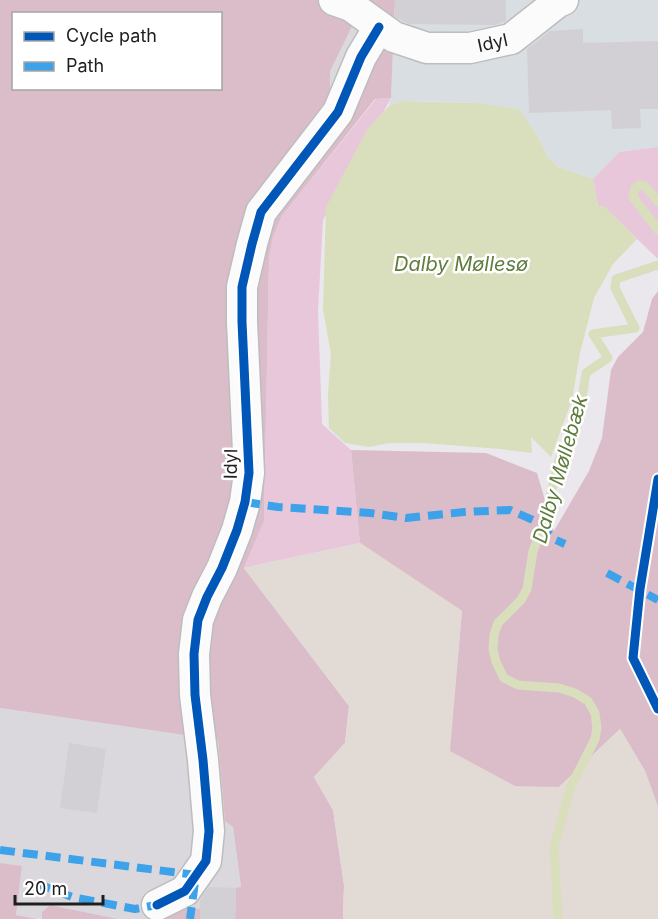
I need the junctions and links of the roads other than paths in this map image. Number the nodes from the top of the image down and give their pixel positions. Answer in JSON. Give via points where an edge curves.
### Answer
{"nodes":[{"id":1,"x":334,"y":0,"type":"edge"},
{"id":2,"x":563,"y":0,"type":"edge"},
{"id":3,"x":379,"y":27,"type":"junction"},
{"id":4,"x":157,"y":905,"type":"dead end"}],
"edges":[{"from":1,"to":3,"type":"street","name":"Idyl","via":[[351,6]]},
{"from":2,"to":3,"type":"street","name":"Idyl","via":[[511,39],[470,48],[427,48],[394,37]]},
{"from":3,"to":4,"type":"street","name":"Idyl","via":[[360,57],[338,112],[261,212],[252,244],[242,287],[249,473],[245,502],[222,568],[198,620],[194,654],[209,831],[206,861],[185,891]]}]}
